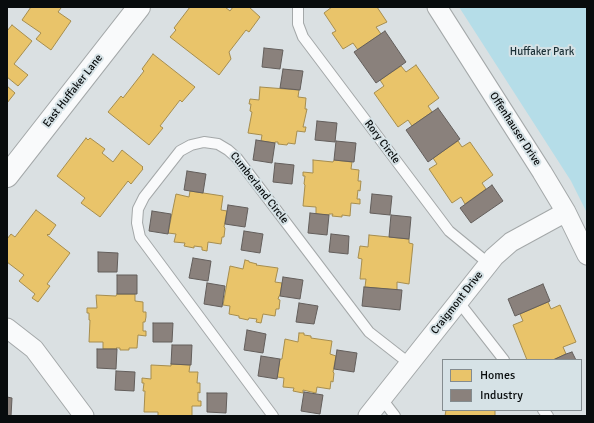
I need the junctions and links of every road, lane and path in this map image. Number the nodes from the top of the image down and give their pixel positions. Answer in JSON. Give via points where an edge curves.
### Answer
{"nodes":[{"id":1,"x":298,"y":7,"type":"edge"},
{"id":2,"x":437,"y":7,"type":"edge"},
{"id":3,"x":133,"y":9,"type":"edge"},
{"id":4,"x":7,"y":176,"type":"edge"},
{"id":5,"x":566,"y":212,"type":"junction"},
{"id":6,"x":587,"y":255,"type":"edge"},
{"id":7,"x":488,"y":263,"type":"junction"},
{"id":8,"x":458,"y":302,"type":"junction"},
{"id":9,"x":7,"y":328,"type":"edge"},
{"id":10,"x":503,"y":359,"type":"edge"},
{"id":11,"x":410,"y":364,"type":"junction"},
{"id":12,"x":382,"y":399,"type":"junction"},
{"id":13,"x":84,"y":416,"type":"edge"},
{"id":14,"x":273,"y":416,"type":"edge"},
{"id":15,"x":368,"y":416,"type":"edge"},
{"id":16,"x":395,"y":416,"type":"edge"}],
"edges":[{"from":1,"to":7,"type":"lane","name":"Rory Circle","via":[[298,24],[303,37],[449,231]]},
{"from":2,"to":5,"type":"street","name":"Offenhauser Drive"},
{"from":3,"to":4,"type":"street","name":"East Huffaker Lane"},
{"from":5,"to":6,"type":"street","name":"Offenhauser Drive"},
{"from":5,"to":7,"type":"street","name":"Craigmont Drive","via":[[511,242]]},
{"from":7,"to":8,"type":"street","name":"Craigmont Drive"},
{"from":8,"to":10,"type":"lane"},
{"from":8,"to":11,"type":"street","name":"Craigmont Drive"},
{"from":9,"to":13,"type":"street","via":[[34,349]]},
{"from":11,"to":12,"type":"street","name":"Craigmont Drive"},
{"from":11,"to":14,"type":"lane","name":"Cumberland Circle","via":[[369,332],[237,158],[218,144],[204,142],[191,145],[180,152],[144,197],[138,209],[136,223],[140,237]]},
{"from":12,"to":15,"type":"street","name":"Craigmont Drive"},
{"from":12,"to":16,"type":"lane"}]}
